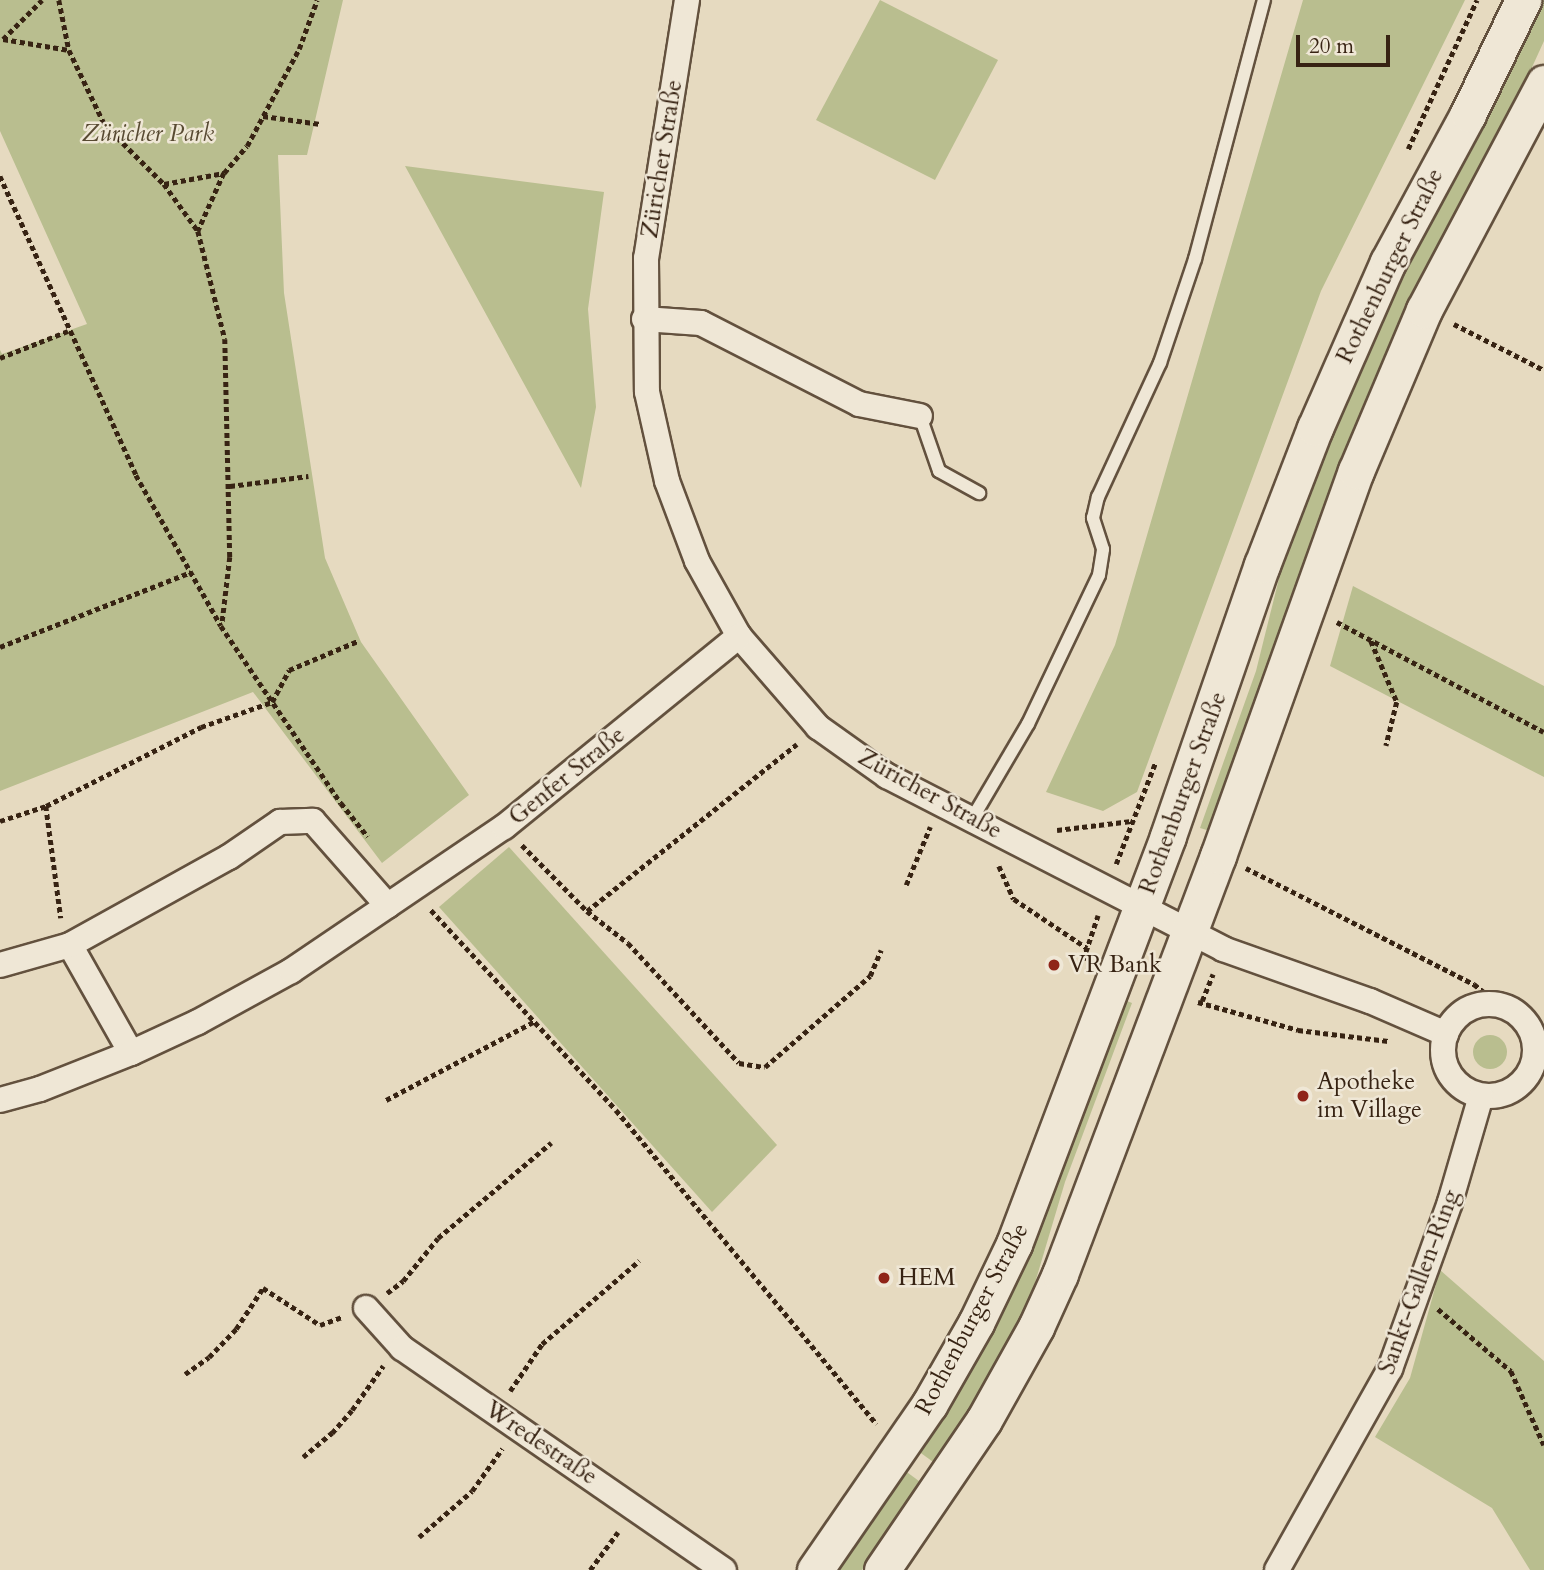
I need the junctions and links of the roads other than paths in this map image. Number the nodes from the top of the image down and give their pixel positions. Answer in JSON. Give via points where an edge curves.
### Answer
{"nodes":[{"id":1,"x":687,"y":0,"type":"edge"},
{"id":2,"x":1264,"y":0,"type":"edge"},
{"id":3,"x":1522,"y":0,"type":"edge"},
{"id":4,"x":1544,"y":83,"type":"edge"},
{"id":5,"x":645,"y":319,"type":"junction"},
{"id":6,"x":920,"y":416,"type":"joint"},
{"id":7,"x":979,"y":493,"type":"dead end"},
{"id":8,"x":739,"y":636,"type":"junction"},
{"id":9,"x":975,"y":820,"type":"junction"},
{"id":10,"x":388,"y":906,"type":"junction"},
{"id":11,"x":1142,"y":907,"type":"junction"},
{"id":12,"x":1189,"y":933,"type":"junction"},
{"id":13,"x":70,"y":946,"type":"junction"},
{"id":14,"x":0,"y":965,"type":"edge"},
{"id":15,"x":1446,"y":1034,"type":"junction"},
{"id":16,"x":131,"y":1053,"type":"junction"},
{"id":17,"x":1538,"y":1072,"type":"edge"},
{"id":18,"x":1481,"y":1096,"type":"junction"},
{"id":19,"x":0,"y":1100,"type":"edge"},
{"id":20,"x":366,"y":1308,"type":"road end"},
{"id":21,"x":724,"y":1570,"type":"edge"},
{"id":22,"x":815,"y":1570,"type":"edge"},
{"id":23,"x":882,"y":1570,"type":"edge"},
{"id":24,"x":1277,"y":1570,"type":"edge"}],
"edges":[{"from":1,"to":5,"type":"street","name":"Züricher Straße","via":[[646,258]]},
{"from":2,"to":9,"type":"lane","via":[[1191,272],[1160,363],[1098,497],[1093,518],[1103,549],[1099,575],[1028,724]]},
{"from":3,"to":11,"type":"main road","name":"Rothenburger Straße","via":[[1345,356],[1281,516]]},
{"from":4,"to":12,"type":"main road","name":"Rothenburger Straße","via":[[1424,310],[1356,471],[1302,615],[1233,863]]},
{"from":5,"to":6,"type":"street","via":[[701,323],[859,404]]},
{"from":5,"to":8,"type":"street","name":"Züricher Straße","via":[[647,392],[667,481],[697,561]]},
{"from":6,"to":7,"type":"lane","via":[[939,471]]},
{"from":8,"to":9,"type":"street","name":"Züricher Straße","via":[[818,727],[887,776]]},
{"from":8,"to":10,"type":"street","name":"Genfer Straße","via":[[504,827]]},
{"from":9,"to":11,"type":"street","name":"Züricher Straße"},
{"from":10,"to":13,"type":"street","via":[[313,821],[279,822],[229,857]]},
{"from":10,"to":16,"type":"street","name":"Genfer Straße","via":[[290,971]]},
{"from":11,"to":12,"type":"street","name":"Züricher Straße"},
{"from":11,"to":22,"type":"main road","name":"Rothenburger Straße","via":[[1014,1244],[966,1342],[901,1450]]},
{"from":12,"to":15,"type":"street"},
{"from":12,"to":23,"type":"main road","name":"Rothenburger Straße","via":[[1047,1304],[984,1420]]},
{"from":13,"to":14,"type":"street"},
{"from":13,"to":16,"type":"street"},
{"from":15,"to":17,"type":"street","via":[[1458,1015],[1471,1007],[1500,1005],[1513,1011],[1532,1032]]},
{"from":15,"to":18,"type":"street","via":[[1444,1063],[1459,1086]]},
{"from":16,"to":19,"type":"street","name":"Genfer Straße"},
{"from":17,"to":18,"type":"street","via":[[1511,1091]]},
{"from":18,"to":24,"type":"street","name":"Sankt-Gallen-Ring","via":[[1390,1370]]},
{"from":20,"to":21,"type":"street","name":"Wredestraße","via":[[402,1348]]}]}
